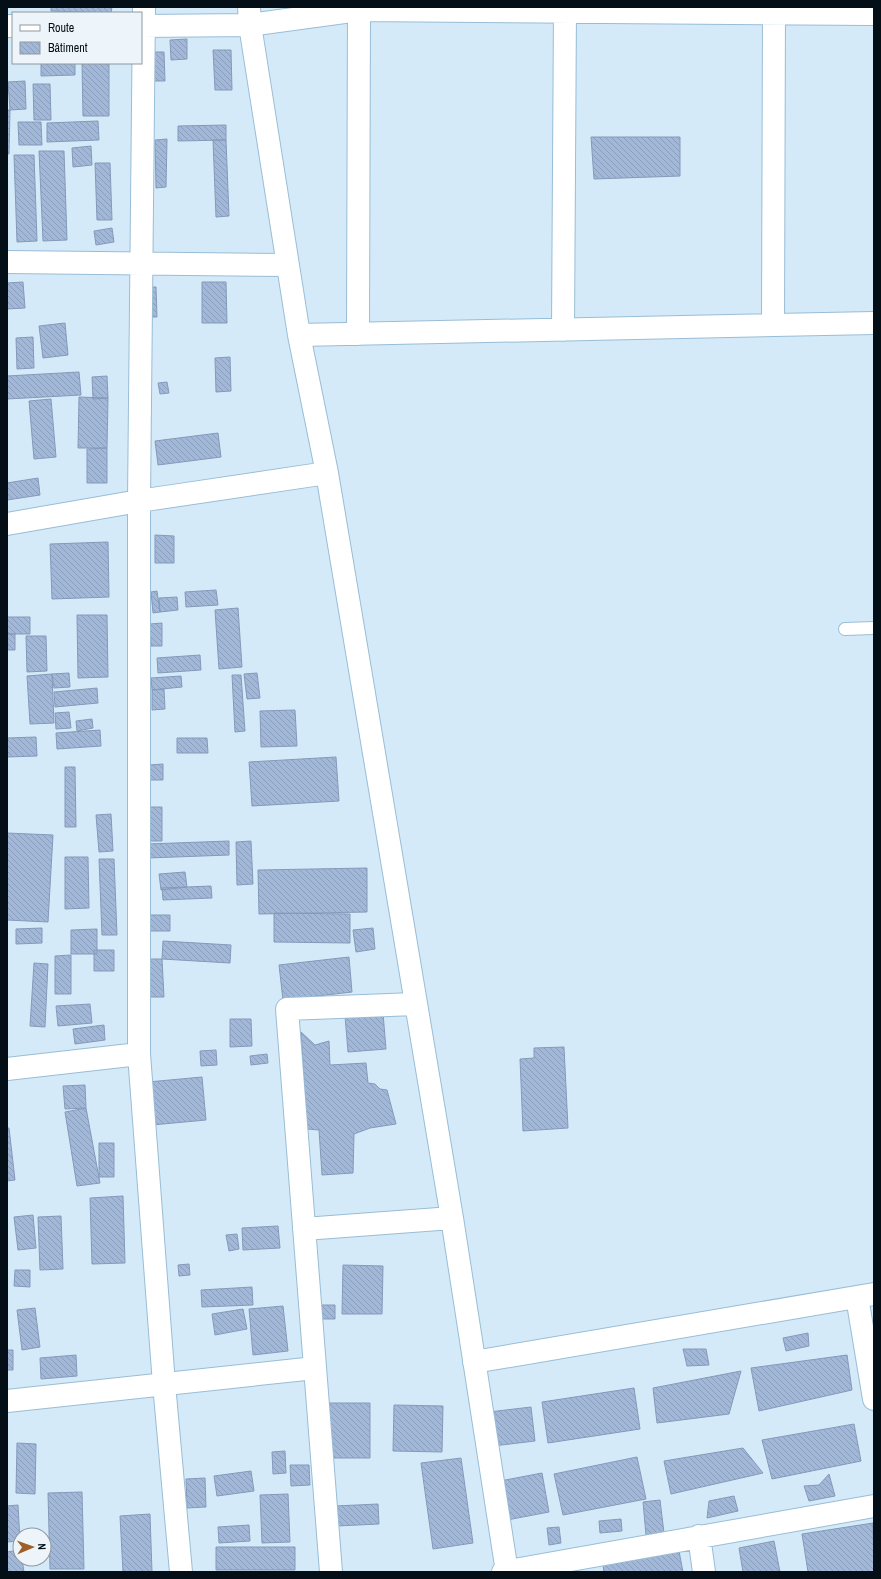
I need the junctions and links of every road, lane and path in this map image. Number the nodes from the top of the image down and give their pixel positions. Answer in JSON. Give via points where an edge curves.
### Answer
{"nodes":[{"id":1,"x":360,"y":9,"type":"edge"},
{"id":2,"x":565,"y":9,"type":"edge"},
{"id":3,"x":774,"y":10,"type":"edge"},
{"id":4,"x":874,"y":14,"type":"edge"},
{"id":5,"x":250,"y":16,"type":"edge"},
{"id":6,"x":143,"y":19,"type":"edge"},
{"id":7,"x":7,"y":262,"type":"edge"},
{"id":8,"x":141,"y":264,"type":"junction"},
{"id":9,"x":288,"y":265,"type":"junction"},
{"id":10,"x":874,"y":323,"type":"edge"},
{"id":11,"x":772,"y":325,"type":"junction"},
{"id":12,"x":564,"y":330,"type":"junction"},
{"id":13,"x":358,"y":334,"type":"junction"},
{"id":14,"x":299,"y":335,"type":"junction"},
{"id":15,"x":327,"y":473,"type":"junction"},
{"id":16,"x":139,"y":501,"type":"junction"},
{"id":17,"x":7,"y":524,"type":"edge"},
{"id":18,"x":874,"y":628,"type":"edge"},
{"id":19,"x":845,"y":629,"type":"dead end"},
{"id":20,"x":416,"y":1004,"type":"junction"},
{"id":21,"x":139,"y":1054,"type":"junction"},
{"id":22,"x":7,"y":1069,"type":"edge"},
{"id":23,"x":452,"y":1218,"type":"junction"},
{"id":24,"x":304,"y":1229,"type":"junction"},
{"id":25,"x":866,"y":1295,"type":"edge"},
{"id":26,"x":474,"y":1362,"type":"junction"},
{"id":27,"x":315,"y":1368,"type":"junction"},
{"id":28,"x":164,"y":1384,"type":"junction"},
{"id":29,"x":874,"y":1399,"type":"edge"},
{"id":30,"x":7,"y":1401,"type":"edge"},
{"id":31,"x":874,"y":1506,"type":"edge"},
{"id":32,"x":699,"y":1536,"type":"junction"},
{"id":33,"x":506,"y":1571,"type":"edge"},
{"id":34,"x":181,"y":1572,"type":"edge"},
{"id":35,"x":331,"y":1572,"type":"edge"},
{"id":36,"x":704,"y":1572,"type":"edge"}],
"edges":[{"from":1,"to":2,"type":"street"},
{"from":1,"to":5,"type":"street"},
{"from":1,"to":13,"type":"street"},
{"from":2,"to":3,"type":"street"},
{"from":2,"to":12,"type":"street"},
{"from":3,"to":4,"type":"street"},
{"from":3,"to":11,"type":"street"},
{"from":5,"to":6,"type":"street"},
{"from":5,"to":9,"type":"street"},
{"from":6,"to":8,"type":"street"},
{"from":7,"to":8,"type":"street"},
{"from":8,"to":9,"type":"street"},
{"from":8,"to":16,"type":"street"},
{"from":9,"to":14,"type":"street"},
{"from":10,"to":11,"type":"street"},
{"from":11,"to":12,"type":"street"},
{"from":12,"to":13,"type":"street"},
{"from":13,"to":14,"type":"street"},
{"from":14,"to":15,"type":"street"},
{"from":15,"to":16,"type":"street"},
{"from":15,"to":20,"type":"street"},
{"from":16,"to":17,"type":"street"},
{"from":16,"to":21,"type":"street"},
{"from":18,"to":19,"type":"lane"},
{"from":20,"to":23,"type":"street"},
{"from":20,"to":24,"type":"street","via":[[287,1009]]},
{"from":21,"to":22,"type":"street"},
{"from":21,"to":28,"type":"street"},
{"from":23,"to":24,"type":"street"},
{"from":23,"to":26,"type":"street"},
{"from":24,"to":27,"type":"street"},
{"from":25,"to":26,"type":"street"},
{"from":25,"to":29,"type":"street"},
{"from":26,"to":33,"type":"street"},
{"from":27,"to":28,"type":"street"},
{"from":27,"to":35,"type":"street"},
{"from":28,"to":30,"type":"street"},
{"from":28,"to":34,"type":"street"},
{"from":31,"to":32,"type":"street"},
{"from":32,"to":33,"type":"street"},
{"from":32,"to":36,"type":"street"}]}
